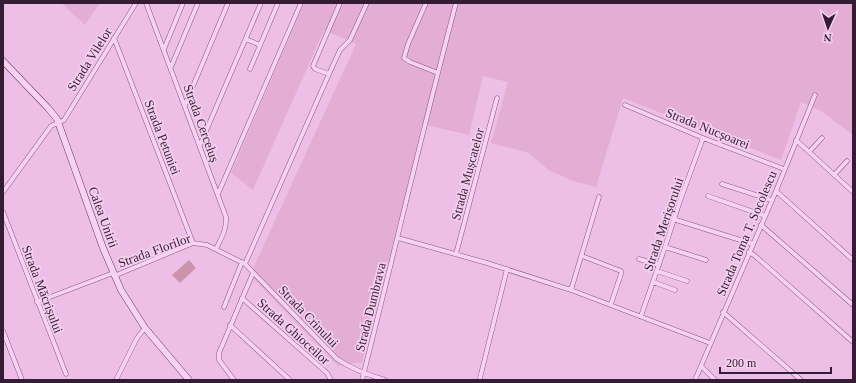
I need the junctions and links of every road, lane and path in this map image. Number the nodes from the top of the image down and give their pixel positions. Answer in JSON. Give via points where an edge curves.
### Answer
{"nodes":[{"id":1,"x":136,"y":3,"type":"edge"},
{"id":2,"x":146,"y":3,"type":"edge"},
{"id":3,"x":183,"y":3,"type":"edge"},
{"id":4,"x":198,"y":3,"type":"edge"},
{"id":5,"x":228,"y":3,"type":"edge"},
{"id":6,"x":261,"y":3,"type":"edge"},
{"id":7,"x":278,"y":3,"type":"edge"},
{"id":8,"x":301,"y":3,"type":"edge"},
{"id":9,"x":340,"y":3,"type":"edge"},
{"id":10,"x":367,"y":3,"type":"edge"},
{"id":11,"x":426,"y":3,"type":"edge"},
{"id":12,"x":456,"y":3,"type":"edge"},
{"id":13,"x":114,"y":38,"type":"junction"},
{"id":14,"x":246,"y":39,"type":"junction"},
{"id":15,"x":260,"y":45,"type":"junction"},
{"id":16,"x":164,"y":49,"type":"junction"},
{"id":17,"x":3,"y":60,"type":"edge"},
{"id":18,"x":170,"y":67,"type":"junction"},
{"id":19,"x":250,"y":69,"type":"dead end"},
{"id":20,"x":438,"y":73,"type":"junction"},
{"id":21,"x":329,"y":74,"type":"junction"},
{"id":22,"x":815,"y":95,"type":"dead end"},
{"id":23,"x":496,"y":98,"type":"dead end"},
{"id":24,"x":185,"y":105,"type":"junction"},
{"id":25,"x":625,"y":105,"type":"dead end"},
{"id":26,"x":58,"y":123,"type":"junction"},
{"id":27,"x":703,"y":138,"type":"junction"},
{"id":28,"x":822,"y":138,"type":"dead end"},
{"id":29,"x":796,"y":140,"type":"junction"},
{"id":30,"x":200,"y":145,"type":"junction"},
{"id":31,"x":809,"y":152,"type":"junction"},
{"id":32,"x":847,"y":161,"type":"dead end"},
{"id":33,"x":784,"y":169,"type":"junction"},
{"id":34,"x":834,"y":175,"type":"junction"},
{"id":35,"x":722,"y":184,"type":"dead end"},
{"id":36,"x":776,"y":191,"type":"junction"},
{"id":37,"x":3,"y":192,"type":"edge"},
{"id":38,"x":853,"y":192,"type":"edge"},
{"id":39,"x":218,"y":194,"type":"junction"},
{"id":40,"x":708,"y":196,"type":"dead end"},
{"id":41,"x":599,"y":197,"type":"dead end"},
{"id":42,"x":771,"y":200,"type":"junction"},
{"id":43,"x":3,"y":212,"type":"edge"},
{"id":44,"x":765,"y":216,"type":"junction"},
{"id":45,"x":673,"y":219,"type":"junction"},
{"id":46,"x":761,"y":225,"type":"junction"},
{"id":47,"x":398,"y":238,"type":"junction"},
{"id":48,"x":193,"y":243,"type":"junction"},
{"id":49,"x":753,"y":244,"type":"junction"},
{"id":50,"x":665,"y":247,"type":"junction"},
{"id":51,"x":216,"y":249,"type":"junction"},
{"id":52,"x":749,"y":252,"type":"junction"},
{"id":53,"x":456,"y":254,"type":"junction"},
{"id":54,"x":582,"y":256,"type":"junction"},
{"id":55,"x":640,"y":259,"type":"dead end"},
{"id":56,"x":706,"y":260,"type":"dead end"},
{"id":57,"x":853,"y":260,"type":"edge"},
{"id":58,"x":244,"y":263,"type":"junction"},
{"id":59,"x":659,"y":265,"type":"junction"},
{"id":60,"x":507,"y":269,"type":"junction"},
{"id":61,"x":657,"y":270,"type":"junction"},
{"id":62,"x":253,"y":272,"type":"junction"},
{"id":63,"x":114,"y":274,"type":"junction"},
{"id":64,"x":687,"y":281,"type":"dead end"},
{"id":65,"x":653,"y":282,"type":"junction"},
{"id":66,"x":572,"y":290,"type":"junction"},
{"id":67,"x":675,"y":290,"type":"dead end"},
{"id":68,"x":242,"y":298,"type":"junction"},
{"id":69,"x":37,"y":302,"type":"junction"},
{"id":70,"x":611,"y":304,"type":"junction"},
{"id":71,"x":853,"y":305,"type":"edge"},
{"id":72,"x":224,"y":307,"type":"dead end"},
{"id":73,"x":724,"y":312,"type":"junction"},
{"id":74,"x":641,"y":316,"type":"junction"},
{"id":75,"x":230,"y":325,"type":"junction"},
{"id":76,"x":144,"y":328,"type":"junction"},
{"id":77,"x":3,"y":331,"type":"edge"},
{"id":78,"x":853,"y":342,"type":"edge"},
{"id":79,"x":710,"y":343,"type":"junction"},
{"id":80,"x":701,"y":366,"type":"junction"},
{"id":81,"x":364,"y":373,"type":"junction"},
{"id":82,"x":66,"y":374,"type":"dead end"},
{"id":83,"x":480,"y":378,"type":"dead end"},
{"id":84,"x":22,"y":380,"type":"edge"},
{"id":85,"x":116,"y":380,"type":"edge"},
{"id":86,"x":189,"y":380,"type":"edge"},
{"id":87,"x":234,"y":380,"type":"edge"},
{"id":88,"x":290,"y":380,"type":"edge"},
{"id":89,"x":331,"y":380,"type":"edge"},
{"id":90,"x":362,"y":380,"type":"edge"},
{"id":91,"x":384,"y":380,"type":"edge"},
{"id":92,"x":695,"y":380,"type":"edge"},
{"id":93,"x":715,"y":380,"type":"edge"},
{"id":94,"x":801,"y":380,"type":"edge"}],
"edges":[{"from":1,"to":13,"type":"street","name":"Strada Vilelor"},
{"from":2,"to":16,"type":"street","name":"Strada Cerceluș"},
{"from":3,"to":16,"type":"street"},
{"from":4,"to":18,"type":"street"},
{"from":5,"to":24,"type":"street"},
{"from":6,"to":14,"type":"street"},
{"from":7,"to":15,"type":"street"},
{"from":8,"to":39,"type":"street"},
{"from":9,"to":21,"type":"street","via":[[314,66]]},
{"from":10,"to":21,"type":"street","via":[[350,40],[340,50]]},
{"from":11,"to":20,"type":"street","via":[[404,58]]},
{"from":12,"to":20,"type":"street","name":"Strada Dumbrava"},
{"from":13,"to":26,"type":"street","name":"Strada Vilelor","via":[[64,120]]},
{"from":13,"to":48,"type":"street","name":"Strada Petuniei"},
{"from":14,"to":15,"type":"street"},
{"from":14,"to":30,"type":"street"},
{"from":15,"to":19,"type":"street"},
{"from":16,"to":18,"type":"street","name":"Strada Cerceluș"},
{"from":17,"to":26,"type":"main road","name":"Calea Unirii","via":[[48,108]]},
{"from":18,"to":24,"type":"street","name":"Strada Cerceluș"},
{"from":20,"to":47,"type":"street","name":"Strada Dumbrava"},
{"from":21,"to":58,"type":"street"},
{"from":22,"to":29,"type":"street","name":"Strada Toma T. Socolescu"},
{"from":23,"to":53,"type":"street","name":"Strada Mușcatelor"},
{"from":24,"to":30,"type":"street","name":"Strada Cerceluș"},
{"from":25,"to":27,"type":"street","name":"Strada Nucșoarei"},
{"from":26,"to":37,"type":"street","name":"Strada Vilelor","via":[[51,126]]},
{"from":26,"to":63,"type":"main road","name":"Calea Unirii"},
{"from":27,"to":33,"type":"street","name":"Strada Nucșoarei"},
{"from":27,"to":45,"type":"street","name":"Strada Merișorului"},
{"from":28,"to":31,"type":"street"},
{"from":29,"to":31,"type":"street"},
{"from":29,"to":33,"type":"street","name":"Strada Toma T. Socolescu"},
{"from":30,"to":39,"type":"street","name":"Strada Cerceluș"},
{"from":31,"to":34,"type":"street"},
{"from":32,"to":34,"type":"street"},
{"from":33,"to":36,"type":"street","name":"Strada Toma T. Socolescu"},
{"from":34,"to":38,"type":"street"},
{"from":35,"to":42,"type":"street"},
{"from":36,"to":42,"type":"street","name":"Strada Toma T. Socolescu"},
{"from":36,"to":57,"type":"street"},
{"from":39,"to":51,"type":"street","name":"Strada Cerceluș","via":[[227,224]]},
{"from":40,"to":44,"type":"street"},
{"from":41,"to":54,"type":"street"},
{"from":42,"to":44,"type":"street","name":"Strada Toma T. Socolescu"},
{"from":43,"to":69,"type":"street","name":"Strada Măcrișului"},
{"from":44,"to":46,"type":"street","name":"Strada Toma T. Socolescu"},
{"from":45,"to":49,"type":"street"},
{"from":45,"to":50,"type":"street","name":"Strada Merișorului"},
{"from":46,"to":49,"type":"street","name":"Strada Toma T. Socolescu"},
{"from":46,"to":71,"type":"street"},
{"from":47,"to":53,"type":"street"},
{"from":47,"to":81,"type":"street","name":"Strada Dumbrava"},
{"from":48,"to":51,"type":"street","name":"Strada Florilor"},
{"from":48,"to":63,"type":"street","name":"Strada Florilor"},
{"from":49,"to":52,"type":"street","name":"Strada Toma T. Socolescu"},
{"from":50,"to":56,"type":"street"},
{"from":50,"to":59,"type":"street","name":"Strada Merișorului"},
{"from":51,"to":58,"type":"street","name":"Strada Florilor"},
{"from":52,"to":73,"type":"street","name":"Strada Toma T. Socolescu"},
{"from":52,"to":78,"type":"street"},
{"from":53,"to":60,"type":"street"},
{"from":54,"to":66,"type":"street"},
{"from":54,"to":70,"type":"street","via":[[621,271]]},
{"from":55,"to":59,"type":"street"},
{"from":58,"to":62,"type":"street","name":"Strada Crinului"},
{"from":58,"to":72,"type":"street"},
{"from":59,"to":61,"type":"street","name":"Strada Merișorului"},
{"from":60,"to":66,"type":"street"},
{"from":60,"to":83,"type":"street"},
{"from":61,"to":64,"type":"street"},
{"from":61,"to":65,"type":"street","name":"Strada Merișorului"},
{"from":62,"to":68,"type":"street"},
{"from":62,"to":81,"type":"street","name":"Strada Crinului","via":[[337,359]]},
{"from":63,"to":69,"type":"street","name":"Strada Florilor"},
{"from":63,"to":76,"type":"main road","name":"Calea Unirii"},
{"from":65,"to":67,"type":"street"},
{"from":65,"to":74,"type":"street","name":"Strada Merișorului"},
{"from":66,"to":70,"type":"street"},
{"from":68,"to":75,"type":"street"},
{"from":68,"to":89,"type":"street","name":"Strada Ghioceilor"},
{"from":69,"to":82,"type":"street","name":"Strada Măcrișului"},
{"from":70,"to":74,"type":"street"},
{"from":73,"to":79,"type":"street","name":"Strada Toma T. Socolescu"},
{"from":73,"to":94,"type":"street"},
{"from":74,"to":79,"type":"street"},
{"from":75,"to":87,"type":"street","via":[[218,357]]},
{"from":75,"to":88,"type":"street"},
{"from":76,"to":85,"type":"street"},
{"from":76,"to":86,"type":"main road","name":"Calea Unirii"},
{"from":77,"to":84,"type":"street"},
{"from":79,"to":80,"type":"street","name":"Strada Toma T. Socolescu"},
{"from":80,"to":92,"type":"street","name":"Strada Toma T. Socolescu"},
{"from":80,"to":93,"type":"street"},
{"from":81,"to":90,"type":"street","name":"Strada Dumbrava"},
{"from":81,"to":91,"type":"street","name":"Strada Crinului"}]}
